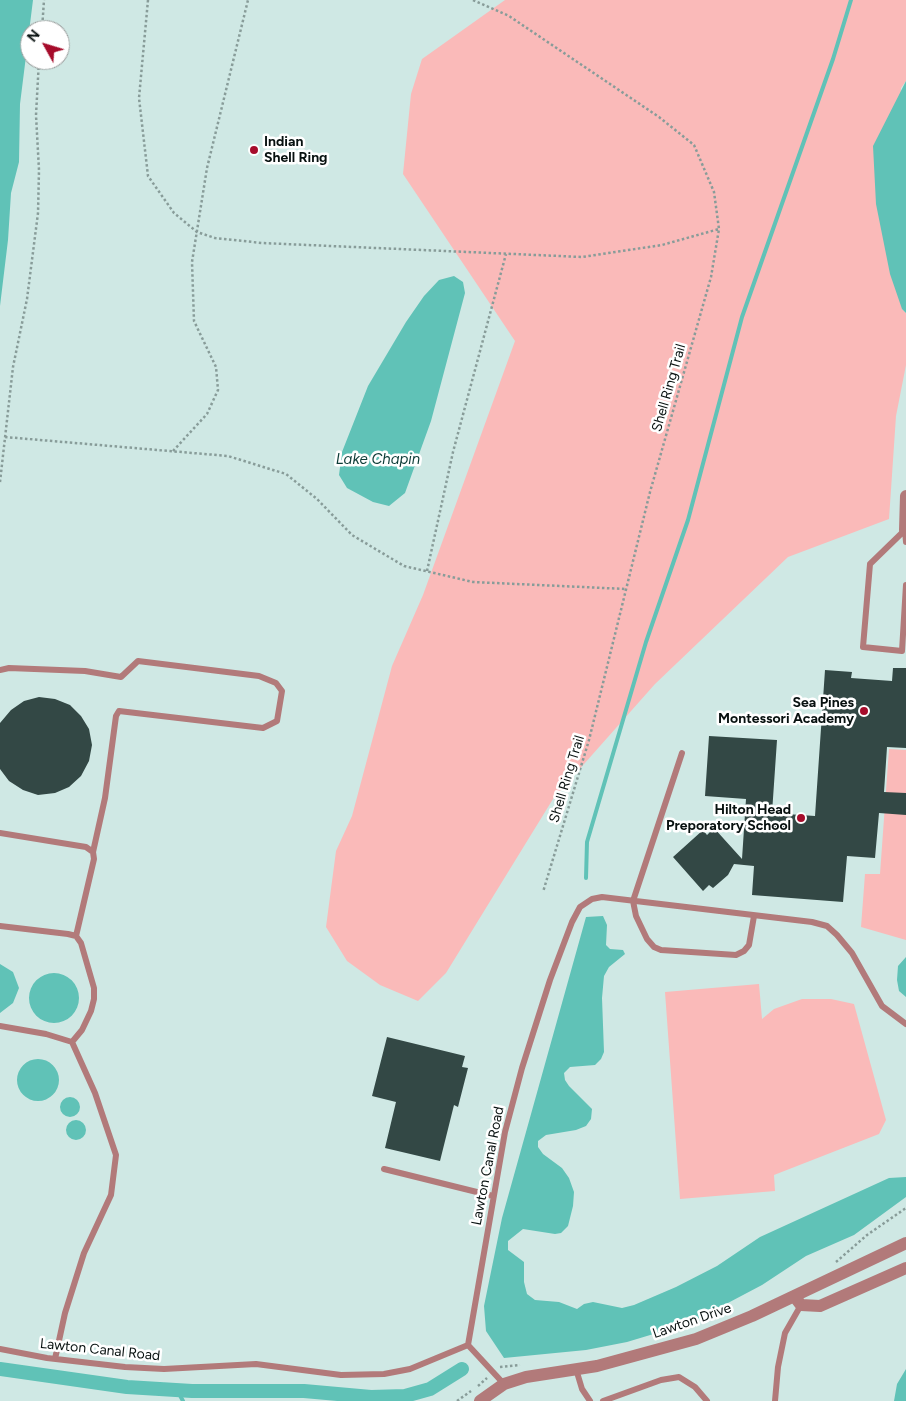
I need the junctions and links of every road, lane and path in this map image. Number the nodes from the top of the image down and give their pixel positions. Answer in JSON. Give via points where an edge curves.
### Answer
{"nodes":[{"id":1,"x":44,"y":0,"type":"edge"},
{"id":2,"x":148,"y":0,"type":"edge"},
{"id":3,"x":248,"y":0,"type":"edge"},
{"id":4,"x":473,"y":0,"type":"edge"},
{"id":5,"x":43,"y":20,"type":"edge"},
{"id":6,"x":38,"y":70,"type":"edge"},
{"id":7,"x":719,"y":229,"type":"junction"},
{"id":8,"x":197,"y":232,"type":"junction"},
{"id":9,"x":506,"y":254,"type":"junction"},
{"id":10,"x":5,"y":437,"type":"junction"},
{"id":11,"x":173,"y":451,"type":"junction"},
{"id":12,"x":0,"y":482,"type":"edge"},
{"id":13,"x":906,"y":496,"type":"edge"},
{"id":14,"x":906,"y":536,"type":"edge"},
{"id":15,"x":427,"y":571,"type":"junction"},
{"id":16,"x":906,"y":585,"type":"edge"},
{"id":17,"x":626,"y":589,"type":"junction"},
{"id":18,"x":904,"y":636,"type":"edge"},
{"id":19,"x":0,"y":670,"type":"edge"},
{"id":20,"x":682,"y":753,"type":"dead end"},
{"id":21,"x":0,"y":833,"type":"edge"},
{"id":22,"x":93,"y":852,"type":"junction"},
{"id":23,"x":543,"y":892,"type":"dead end"},
{"id":24,"x":633,"y":901,"type":"junction"},
{"id":25,"x":754,"y":916,"type":"junction"},
{"id":26,"x":0,"y":926,"type":"edge"},
{"id":27,"x":76,"y":936,"type":"junction"},
{"id":28,"x":906,"y":1024,"type":"edge"},
{"id":29,"x":0,"y":1026,"type":"edge"},
{"id":30,"x":72,"y":1042,"type":"junction"},
{"id":31,"x":384,"y":1170,"type":"dead end"},
{"id":32,"x":493,"y":1196,"type":"junction"},
{"id":33,"x":906,"y":1208,"type":"edge"},
{"id":34,"x":906,"y":1242,"type":"edge"},
{"id":35,"x":834,"y":1264,"type":"dead end"},
{"id":36,"x":906,"y":1268,"type":"edge"},
{"id":37,"x":798,"y":1300,"type":"junction"},
{"id":38,"x":468,"y":1345,"type":"junction"},
{"id":39,"x":0,"y":1349,"type":"edge"},
{"id":40,"x":54,"y":1359,"type":"junction"},
{"id":41,"x":522,"y":1365,"type":"dead end"},
{"id":42,"x":576,"y":1369,"type":"junction"},
{"id":43,"x":494,"y":1373,"type":"junction"},
{"id":44,"x":504,"y":1384,"type":"junction"},
{"id":45,"x":457,"y":1401,"type":"edge"},
{"id":46,"x":480,"y":1401,"type":"edge"},
{"id":47,"x":590,"y":1401,"type":"edge"},
{"id":48,"x":603,"y":1401,"type":"edge"},
{"id":49,"x":707,"y":1401,"type":"edge"},
{"id":50,"x":775,"y":1401,"type":"edge"}],
"edges":[{"from":1,"to":5,"type":"path"},
{"from":2,"to":8,"type":"path","via":[[138,98],[148,176],[174,213]]},
{"from":3,"to":8,"type":"path","via":[[207,168]]},
{"from":4,"to":7,"type":"path","name":"Shell Ring Trail","via":[[509,16],[659,117],[694,145],[714,192]]},
{"from":6,"to":10,"type":"path","via":[[38,213]]},
{"from":7,"to":9,"type":"path","via":[[662,246],[582,257]]},
{"from":7,"to":17,"type":"path","name":"Shell Ring Trail","via":[[711,277]]},
{"from":8,"to":9,"type":"path","via":[[215,238],[262,243]]},
{"from":8,"to":11,"type":"path","via":[[192,262],[194,321],[216,367],[218,390],[207,414]]},
{"from":9,"to":15,"type":"path","via":[[452,452]]},
{"from":10,"to":11,"type":"path"},
{"from":10,"to":12,"type":"path"},
{"from":11,"to":15,"type":"path","via":[[228,456],[286,474],[352,534],[404,566]]},
{"from":13,"to":14,"type":"street"},
{"from":14,"to":18,"type":"lane","via":[[870,564],[863,647],[902,650]]},
{"from":15,"to":17,"type":"path","via":[[473,582]]},
{"from":16,"to":18,"type":"lane"},
{"from":17,"to":23,"type":"path","name":"Shell Ring Trail","via":[[590,740]]},
{"from":19,"to":22,"type":"lane","via":[[85,670],[121,677],[138,661],[259,676],[276,683],[282,691],[277,721],[263,728],[119,711]]},
{"from":20,"to":24,"type":"lane"},
{"from":21,"to":22,"type":"lane","via":[[86,847]]},
{"from":22,"to":27,"type":"lane"},
{"from":24,"to":25,"type":"lane","name":"Lawton Canal Road"},
{"from":24,"to":25,"type":"lane","via":[[647,939],[661,950],[736,955],[749,945]]},
{"from":24,"to":32,"type":"lane","name":"Lawton Canal Road","via":[[602,896],[592,899],[580,907],[572,922],[522,1068]]},
{"from":25,"to":28,"type":"lane","name":"Lawton Canal Road","via":[[827,926],[852,953],[882,1006]]},
{"from":26,"to":27,"type":"lane"},
{"from":27,"to":30,"type":"lane","via":[[94,988],[94,999],[82,1030]]},
{"from":29,"to":30,"type":"lane"},
{"from":30,"to":40,"type":"lane","via":[[95,1094],[116,1155],[112,1195],[84,1253]]},
{"from":31,"to":32,"type":"lane"},
{"from":32,"to":38,"type":"lane","name":"Lawton Canal Road"},
{"from":33,"to":35,"type":"path","via":[[867,1235]]},
{"from":34,"to":37,"type":"street","name":"Lawton Drive"},
{"from":36,"to":37,"type":"street","via":[[820,1306]]},
{"from":37,"to":42,"type":"street","name":"Lawton Drive","via":[[696,1338],[629,1358]]},
{"from":37,"to":50,"type":"lane","via":[[778,1367]]},
{"from":38,"to":40,"type":"lane","name":"Lawton Canal Road","via":[[417,1366],[384,1374],[341,1375],[256,1364],[164,1369]]},
{"from":38,"to":43,"type":"lane"},
{"from":39,"to":40,"type":"lane","name":"Lawton Canal Road"},
{"from":41,"to":43,"type":"path","via":[[499,1367]]},
{"from":42,"to":44,"type":"street","name":"Lawton Drive","via":[[526,1376]]},
{"from":42,"to":47,"type":"lane","via":[[582,1389]]},
{"from":43,"to":44,"type":"lane"},
{"from":43,"to":45,"type":"path"},
{"from":44,"to":46,"type":"street","name":"Lawton Drive"},
{"from":48,"to":49,"type":"lane","via":[[661,1380],[679,1377],[695,1387]]}]}
